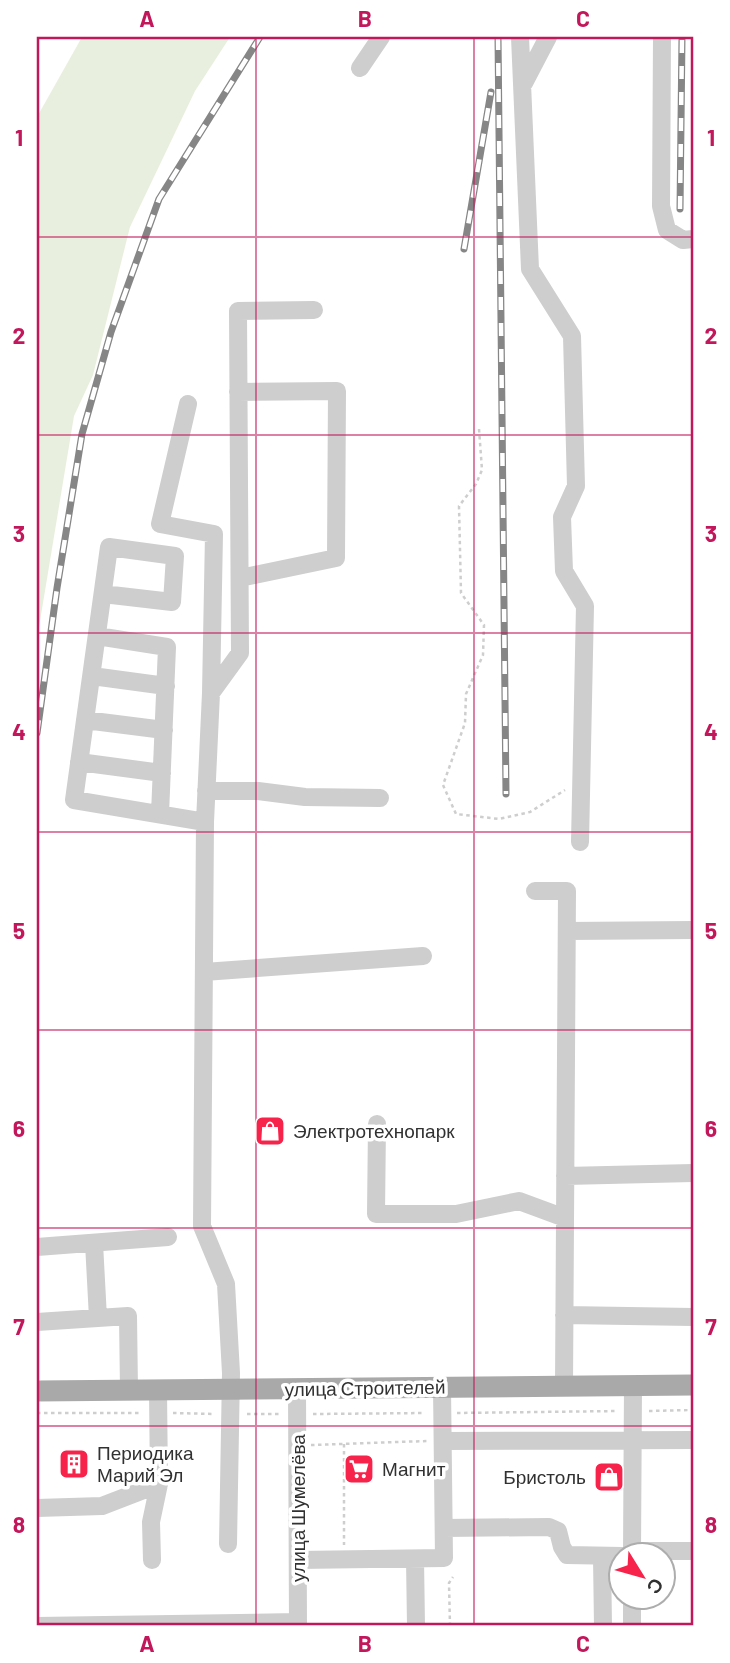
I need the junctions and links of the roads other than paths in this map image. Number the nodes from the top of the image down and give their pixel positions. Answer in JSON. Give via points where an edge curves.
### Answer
{"nodes":[{"id":1,"x":381,"y":37,"type":"edge"},
{"id":2,"x":520,"y":37,"type":"edge"},
{"id":3,"x":548,"y":37,"type":"edge"},
{"id":4,"x":662,"y":37,"type":"edge"},
{"id":5,"x":360,"y":68,"type":"dead end"},
{"id":6,"x":522,"y":86,"type":"junction"},
{"id":7,"x":693,"y":239,"type":"edge"},
{"id":8,"x":314,"y":310,"type":"dead end"},
{"id":9,"x":238,"y":392,"type":"junction"},
{"id":10,"x":188,"y":404,"type":"dead end"},
{"id":11,"x":240,"y":578,"type":"junction"},
{"id":12,"x":103,"y":594,"type":"junction"},
{"id":13,"x":97,"y":636,"type":"junction"},
{"id":14,"x":92,"y":676,"type":"junction"},
{"id":15,"x":166,"y":686,"type":"junction"},
{"id":16,"x":211,"y":693,"type":"junction"},
{"id":17,"x":85,"y":720,"type":"junction"},
{"id":18,"x":164,"y":730,"type":"junction"},
{"id":19,"x":79,"y":762,"type":"junction"},
{"id":20,"x":162,"y":773,"type":"junction"},
{"id":21,"x":206,"y":791,"type":"junction"},
{"id":22,"x":380,"y":798,"type":"dead end"},
{"id":23,"x":160,"y":814,"type":"junction"},
{"id":24,"x":205,"y":822,"type":"junction"},
{"id":25,"x":580,"y":842,"type":"dead end"},
{"id":26,"x":535,"y":891,"type":"dead end"},
{"id":27,"x":693,"y":930,"type":"edge"},
{"id":28,"x":567,"y":931,"type":"junction"},
{"id":29,"x":423,"y":956,"type":"dead end"},
{"id":30,"x":204,"y":972,"type":"junction"},
{"id":31,"x":377,"y":1124,"type":"dead end"},
{"id":32,"x":693,"y":1173,"type":"edge"},
{"id":33,"x":565,"y":1176,"type":"junction"},
{"id":34,"x":565,"y":1218,"type":"junction"},
{"id":35,"x":167,"y":1237,"type":"dead end"},
{"id":36,"x":94,"y":1243,"type":"junction"},
{"id":37,"x":37,"y":1247,"type":"edge"},
{"id":38,"x":564,"y":1315,"type":"junction"},
{"id":39,"x":693,"y":1317,"type":"edge"},
{"id":40,"x":98,"y":1318,"type":"junction"},
{"id":41,"x":37,"y":1322,"type":"edge"},
{"id":42,"x":693,"y":1385,"type":"edge"},
{"id":43,"x":633,"y":1386,"type":"junction"},
{"id":44,"x":442,"y":1387,"type":"junction"},
{"id":45,"x":564,"y":1387,"type":"junction"},
{"id":46,"x":297,"y":1389,"type":"junction"},
{"id":47,"x":129,"y":1390,"type":"junction"},
{"id":48,"x":159,"y":1390,"type":"junction"},
{"id":49,"x":230,"y":1390,"type":"junction"},
{"id":50,"x":37,"y":1391,"type":"edge"},
{"id":51,"x":633,"y":1439,"type":"junction"},
{"id":52,"x":693,"y":1440,"type":"edge"},
{"id":53,"x":443,"y":1441,"type":"junction"},
{"id":54,"x":159,"y":1484,"type":"junction"},
{"id":55,"x":37,"y":1508,"type":"edge"},
{"id":56,"x":444,"y":1528,"type":"junction"},
{"id":57,"x":629,"y":1540,"type":"edge"},
{"id":58,"x":229,"y":1544,"type":"dead end"},
{"id":59,"x":608,"y":1556,"type":"edge"},
{"id":60,"x":602,"y":1557,"type":"junction"},
{"id":61,"x":415,"y":1559,"type":"junction"},
{"id":62,"x":152,"y":1560,"type":"dead end"},
{"id":63,"x":298,"y":1560,"type":"junction"},
{"id":64,"x":298,"y":1624,"type":"edge"},
{"id":65,"x":37,"y":1626,"type":"edge"},
{"id":66,"x":416,"y":1626,"type":"edge"},
{"id":67,"x":603,"y":1626,"type":"edge"}],
"edges":[{"from":1,"to":5,"type":"street"},
{"from":2,"to":6,"type":"street"},
{"from":3,"to":6,"type":"street"},
{"from":4,"to":7,"type":"street","via":[[661,206],[667,230],[683,240]]},
{"from":6,"to":25,"type":"street","via":[[530,268],[572,336],[576,486],[562,517],[564,571],[585,606]]},
{"from":8,"to":9,"type":"street","via":[[238,311]]},
{"from":9,"to":11,"type":"street"},
{"from":9,"to":11,"type":"street","via":[[337,391],[336,558]]},
{"from":10,"to":16,"type":"street","via":[[160,524],[214,534]]},
{"from":11,"to":16,"type":"street","via":[[240,653]]},
{"from":12,"to":12,"type":"street","via":[[110,547],[175,556],[172,602]]},
{"from":12,"to":13,"type":"street"},
{"from":13,"to":14,"type":"street"},
{"from":13,"to":15,"type":"street","via":[[167,647]]},
{"from":14,"to":15,"type":"street"},
{"from":14,"to":17,"type":"street"},
{"from":15,"to":18,"type":"street"},
{"from":16,"to":21,"type":"street"},
{"from":17,"to":18,"type":"street"},
{"from":17,"to":19,"type":"street"},
{"from":18,"to":20,"type":"street"},
{"from":19,"to":20,"type":"street"},
{"from":19,"to":23,"type":"street","via":[[74,800]]},
{"from":20,"to":23,"type":"street"},
{"from":21,"to":22,"type":"street"},
{"from":21,"to":24,"type":"street"},
{"from":23,"to":24,"type":"street"},
{"from":24,"to":30,"type":"street"},
{"from":26,"to":28,"type":"street","via":[[567,891]]},
{"from":27,"to":28,"type":"street"},
{"from":28,"to":33,"type":"street"},
{"from":29,"to":30,"type":"street"},
{"from":30,"to":49,"type":"street","via":[[202,1226],[226,1284]]},
{"from":31,"to":34,"type":"street","via":[[376,1214],[456,1214],[519,1201]]},
{"from":32,"to":33,"type":"street"},
{"from":33,"to":34,"type":"street"},
{"from":34,"to":38,"type":"street"},
{"from":35,"to":36,"type":"street"},
{"from":36,"to":37,"type":"street"},
{"from":36,"to":40,"type":"street"},
{"from":38,"to":39,"type":"street"},
{"from":38,"to":45,"type":"street"},
{"from":40,"to":41,"type":"street"},
{"from":40,"to":47,"type":"street","via":[[128,1316]]},
{"from":42,"to":43,"type":"main road","name":"улица Строителей"},
{"from":43,"to":45,"type":"main road","name":"улица Строителей"},
{"from":43,"to":51,"type":"street"},
{"from":44,"to":45,"type":"main road","name":"улица Строителей"},
{"from":44,"to":46,"type":"main road","name":"улица Строителей"},
{"from":44,"to":53,"type":"street"},
{"from":46,"to":49,"type":"main road","name":"улица Строителей"},
{"from":46,"to":63,"type":"street","name":"улица Шумелёва"},
{"from":47,"to":48,"type":"main road","name":"улица Строителей"},
{"from":47,"to":50,"type":"main road","name":"улица Строителей"},
{"from":48,"to":49,"type":"main road","name":"улица Строителей"},
{"from":48,"to":54,"type":"street"},
{"from":49,"to":58,"type":"street"},
{"from":51,"to":52,"type":"street"},
{"from":51,"to":53,"type":"street"},
{"from":51,"to":57,"type":"street"},
{"from":53,"to":56,"type":"street"},
{"from":54,"to":55,"type":"street","via":[[102,1506]]},
{"from":54,"to":62,"type":"street","via":[[151,1522]]},
{"from":56,"to":60,"type":"street","via":[[549,1527],[558,1531],[567,1555]]},
{"from":56,"to":61,"type":"street","via":[[444,1558]]},
{"from":59,"to":60,"type":"street"},
{"from":60,"to":67,"type":"street"},
{"from":61,"to":63,"type":"street"},
{"from":61,"to":66,"type":"street"},
{"from":63,"to":64,"type":"street","name":"улица Шумелёва"},
{"from":64,"to":65,"type":"street"}]}
